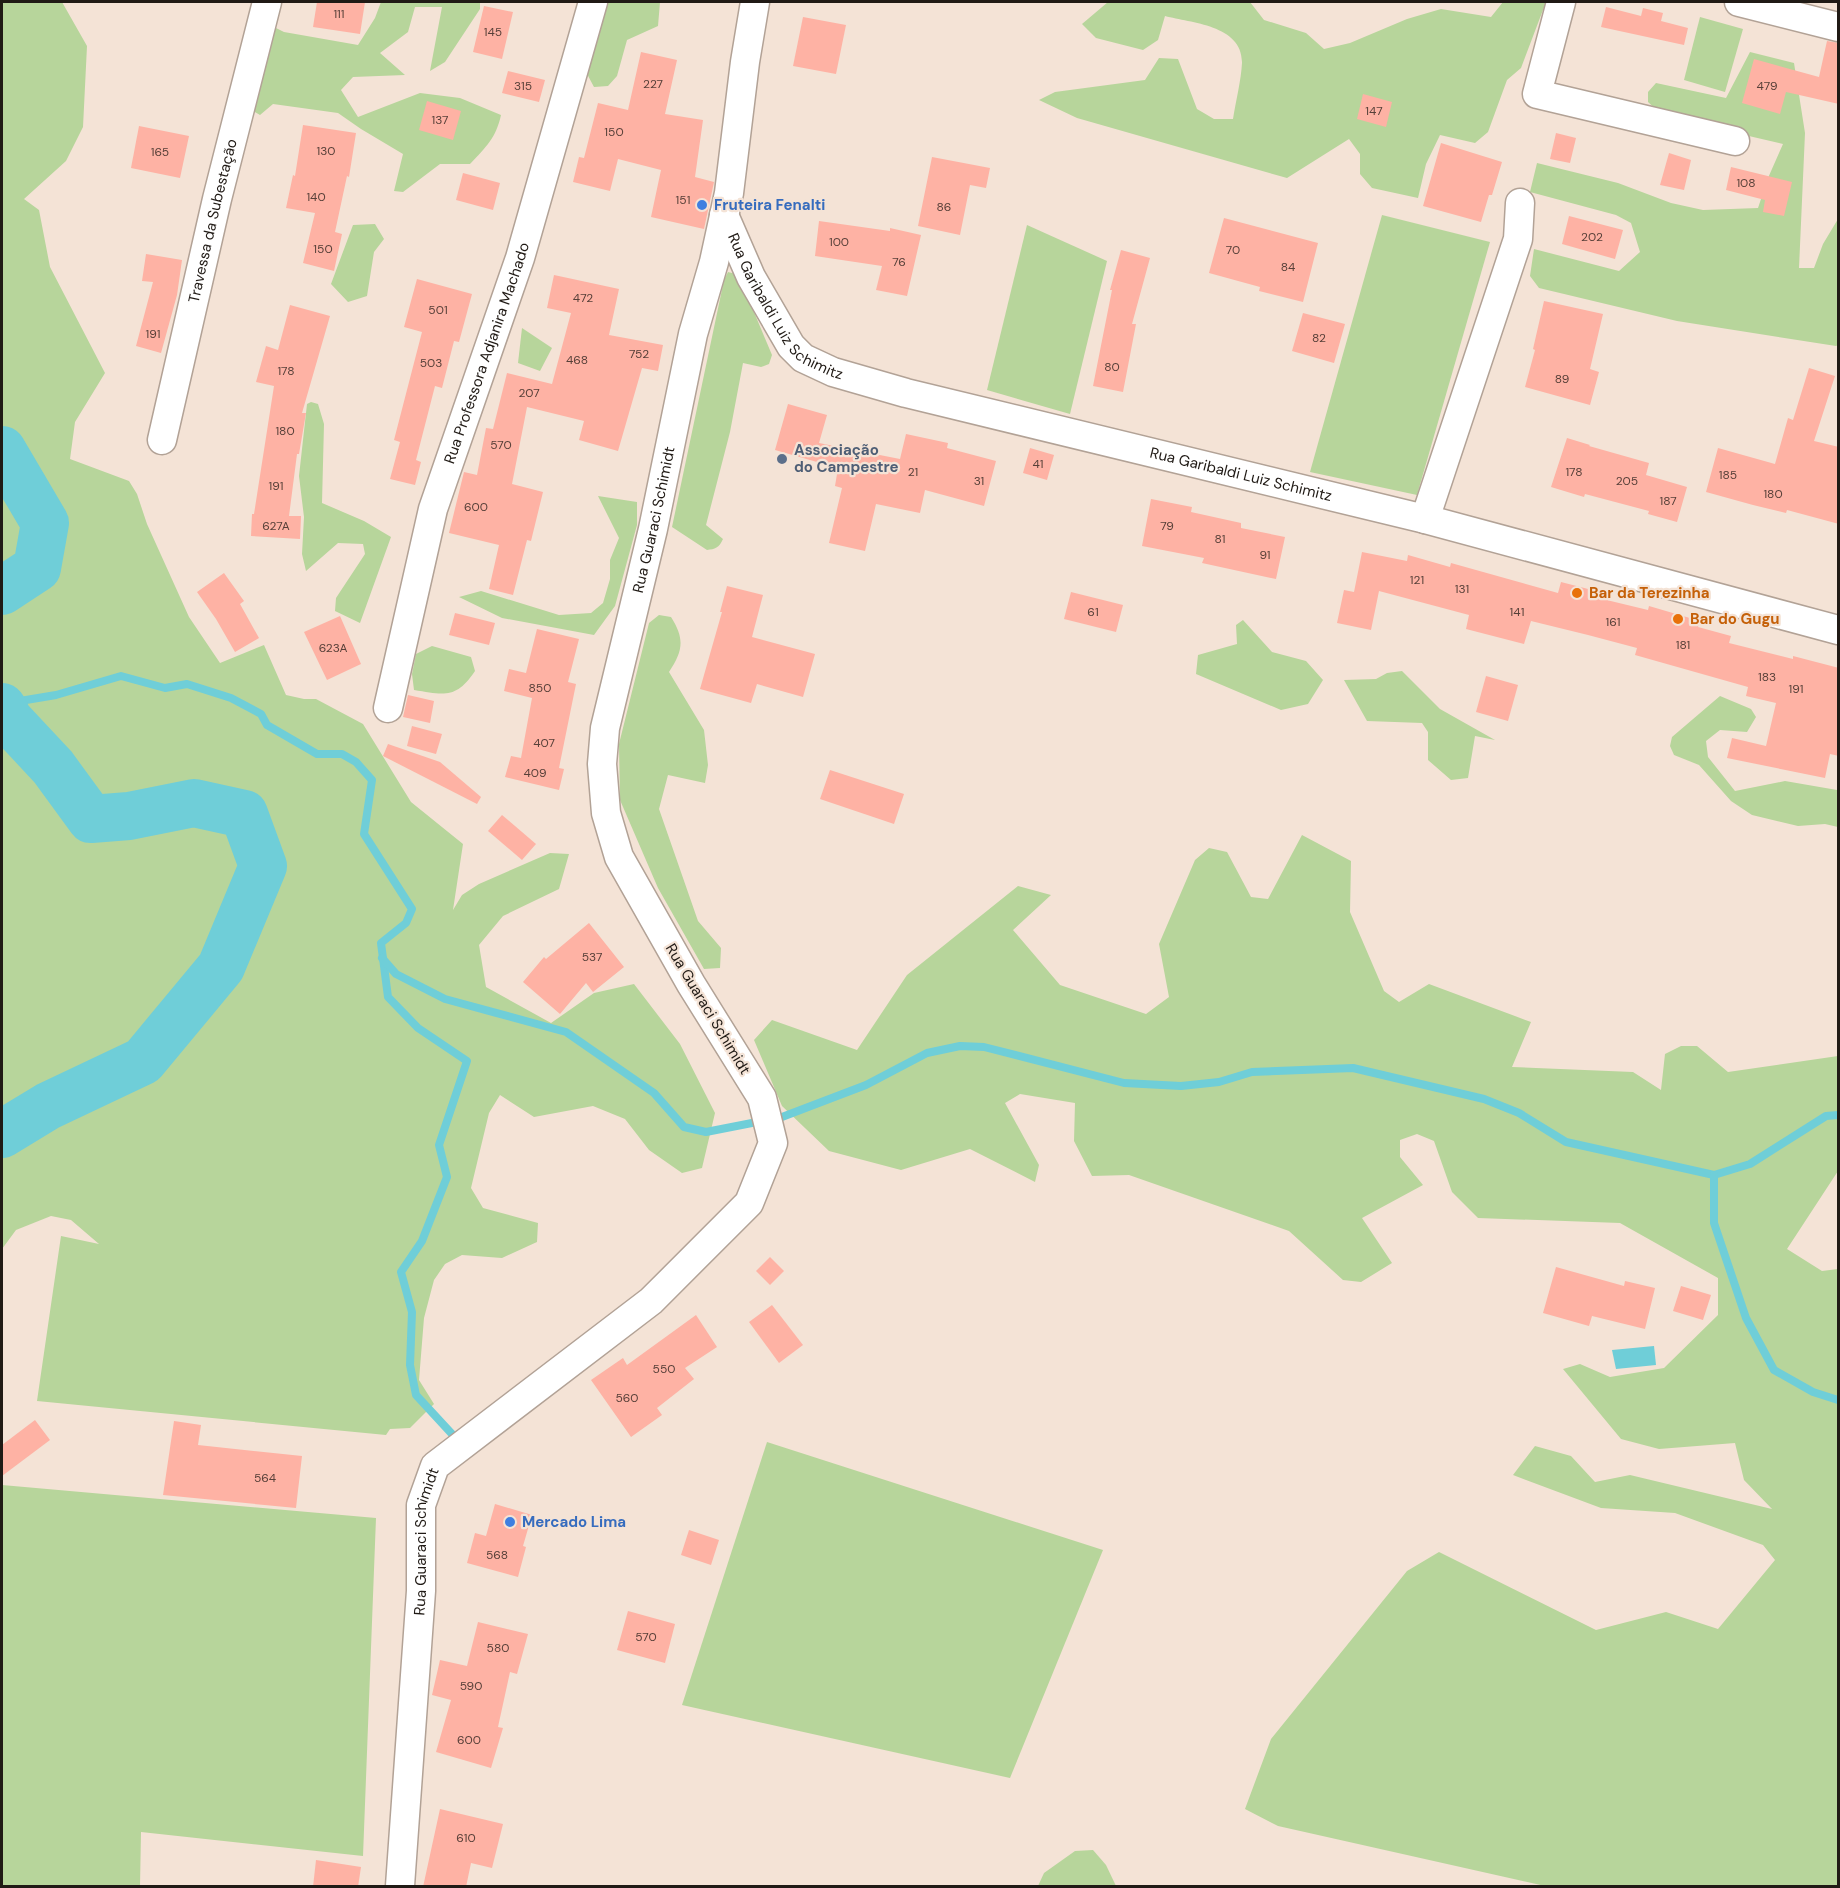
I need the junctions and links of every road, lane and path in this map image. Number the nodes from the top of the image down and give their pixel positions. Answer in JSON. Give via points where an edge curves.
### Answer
{"nodes":[{"id":1,"x":267,"y":2,"type":"edge"},
{"id":2,"x":593,"y":2,"type":"edge"},
{"id":3,"x":755,"y":2,"type":"edge"},
{"id":4,"x":1561,"y":2,"type":"edge"},
{"id":5,"x":1739,"y":2,"type":"edge"},
{"id":6,"x":1839,"y":27,"type":"edge"},
{"id":7,"x":1735,"y":141,"type":"dead end"},
{"id":8,"x":1520,"y":202,"type":"dead end"},
{"id":9,"x":724,"y":215,"type":"junction"},
{"id":10,"x":162,"y":440,"type":"dead end"},
{"id":11,"x":1425,"y":519,"type":"junction"},
{"id":12,"x":1839,"y":630,"type":"edge"},
{"id":13,"x":387,"y":708,"type":"dead end"},
{"id":14,"x":400,"y":1887,"type":"edge"}],
"edges":[{"from":1,"to":10,"type":"street","name":"Travessa da Subestação"},
{"from":2,"to":13,"type":"street","name":"Rua Professora Adjanira Machado","via":[[519,258],[433,509]]},
{"from":3,"to":9,"type":"street","name":"Rua Guaraci Schimidt"},
{"from":4,"to":7,"type":"street","via":[[1537,94]]},
{"from":5,"to":6,"type":"street"},
{"from":8,"to":11,"type":"street","via":[[1518,239]]},
{"from":9,"to":11,"type":"street","name":"Rua Garibaldi Luiz Schimitz","via":[[751,276],[791,346],[803,358],[834,372]]},
{"from":9,"to":14,"type":"street","name":"Rua Guaraci Schimidt","via":[[693,334],[605,728],[602,764],[606,813],[619,857],[762,1098],[773,1143],[749,1203],[651,1301],[435,1466],[421,1505],[421,1591]]},
{"from":11,"to":12,"type":"street","name":"Rua Garibaldi Luiz Schimitz"}]}
